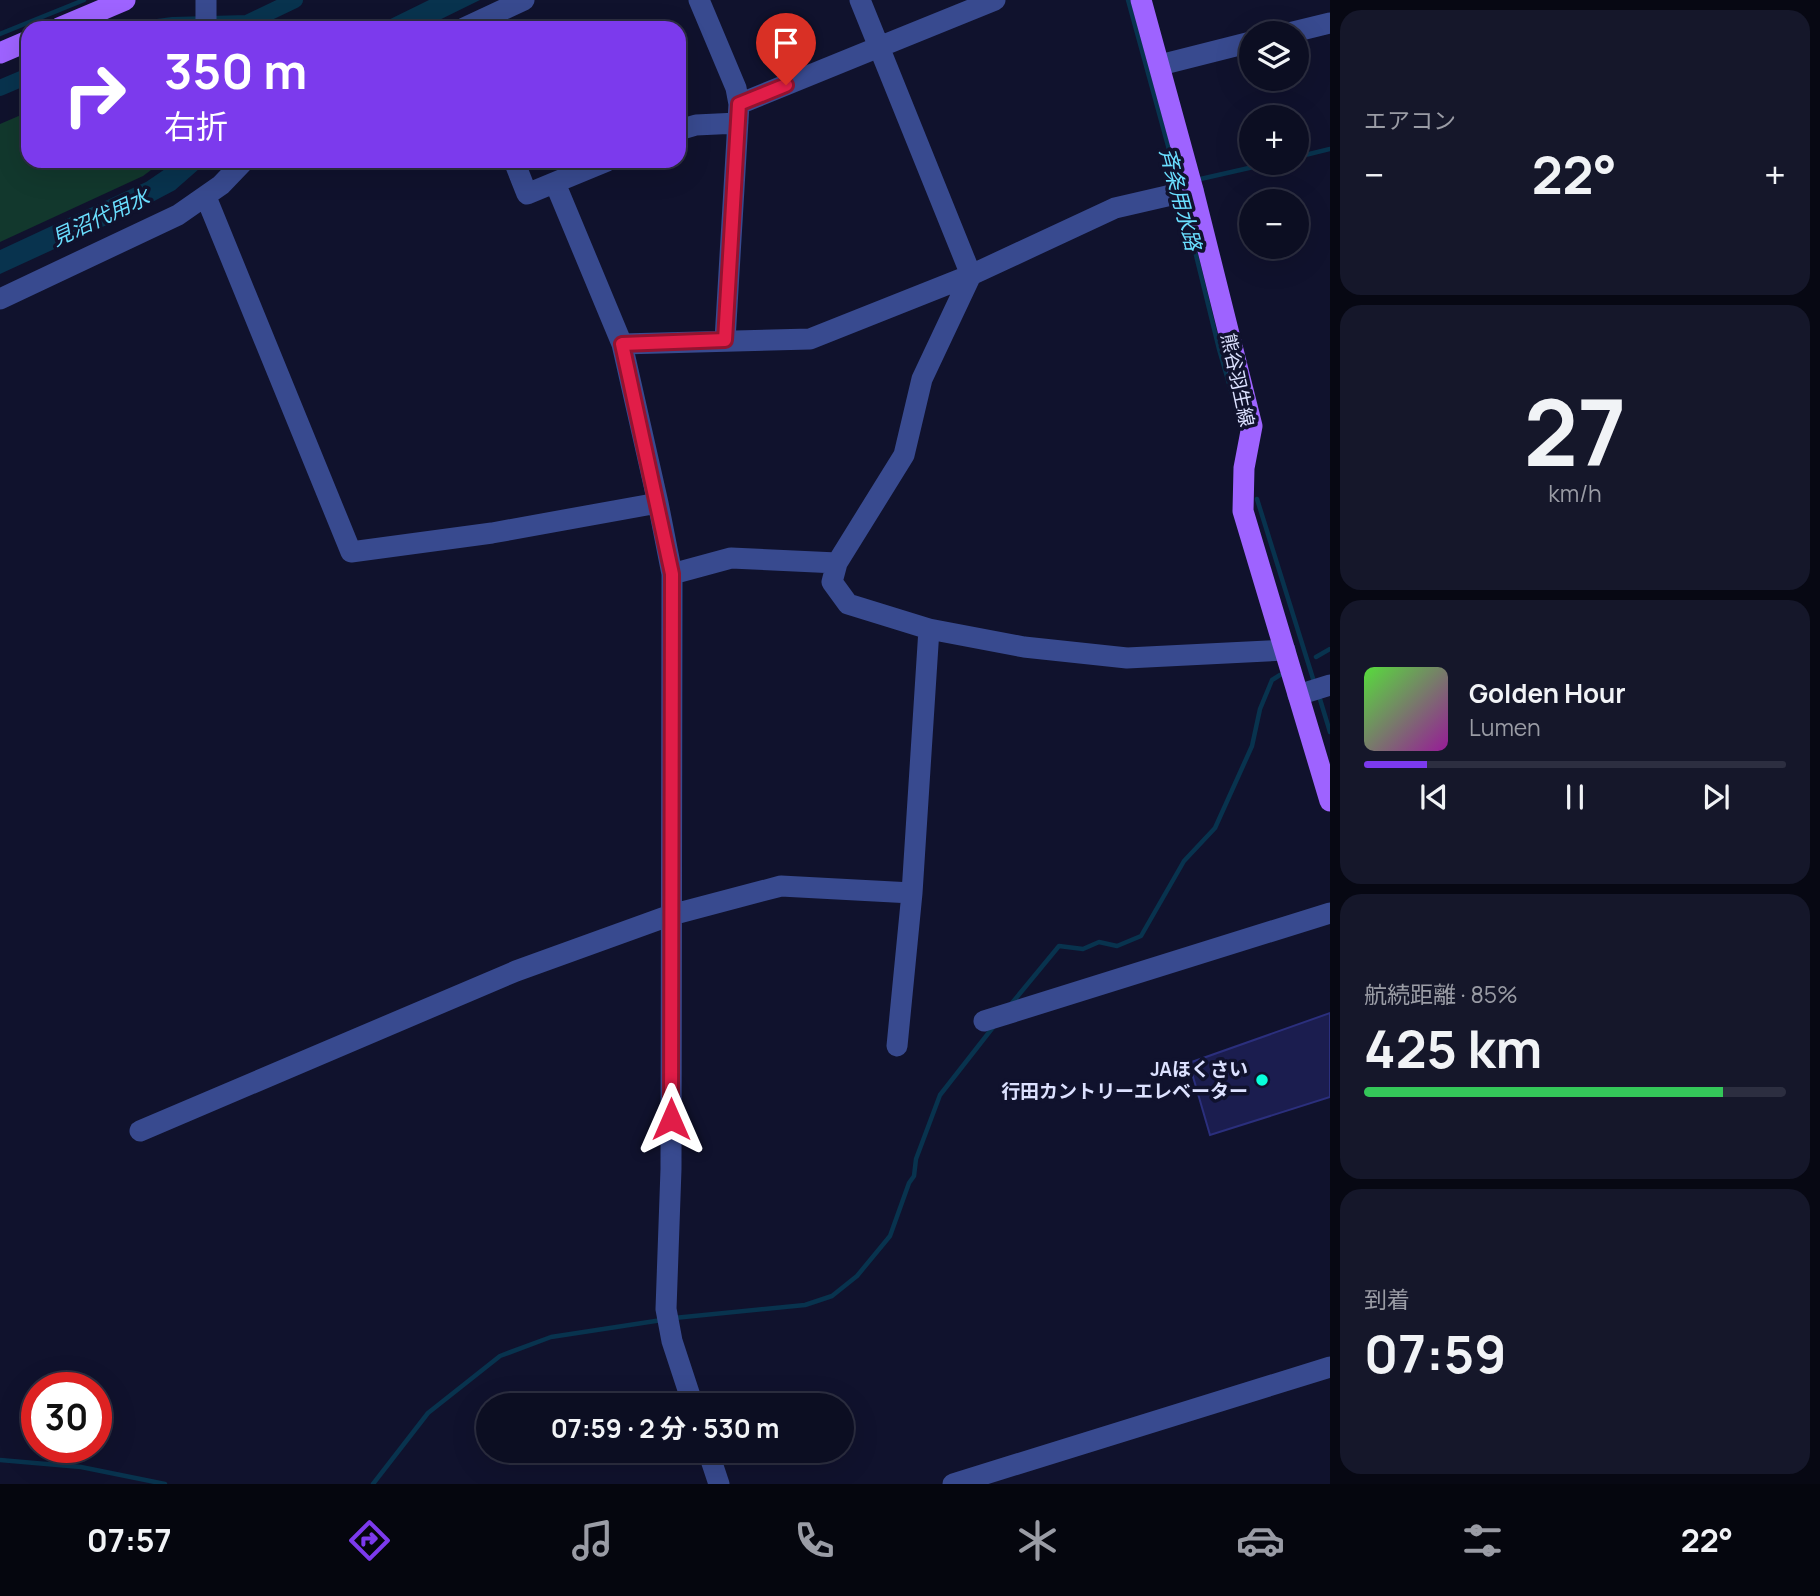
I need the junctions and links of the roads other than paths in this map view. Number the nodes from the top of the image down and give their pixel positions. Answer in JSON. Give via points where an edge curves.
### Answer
{"nodes":[{"id":1,"x":125,"y":0,"type":"edge"},
{"id":2,"x":524,"y":0,"type":"edge"},
{"id":3,"x":699,"y":0,"type":"edge"},
{"id":4,"x":860,"y":0,"type":"edge"},
{"id":5,"x":995,"y":0,"type":"edge"},
{"id":6,"x":1141,"y":0,"type":"edge"},
{"id":7,"x":76,"y":21,"type":"edge"},
{"id":8,"x":479,"y":21,"type":"edge"},
{"id":9,"x":1330,"y":23,"type":"edge"},
{"id":10,"x":1309,"y":28,"type":"edge"},
{"id":11,"x":21,"y":44,"type":"edge"},
{"id":12,"x":1239,"y":45,"type":"edge"},
{"id":13,"x":879,"y":47,"type":"junction"},
{"id":14,"x":0,"y":53,"type":"edge"},
{"id":15,"x":1160,"y":65,"type":"junction"},
{"id":16,"x":739,"y":113,"type":"junction"},
{"id":17,"x":686,"y":128,"type":"edge"},
{"id":18,"x":237,"y":168,"type":"edge"},
{"id":19,"x":517,"y":168,"type":"edge"},
{"id":20,"x":590,"y":168,"type":"edge"},
{"id":21,"x":555,"y":183,"type":"junction"},
{"id":22,"x":1184,"y":193,"type":"junction"},
{"id":23,"x":206,"y":197,"type":"junction"},
{"id":24,"x":971,"y":275,"type":"junction"},
{"id":25,"x":0,"y":299,"type":"edge"},
{"id":26,"x":725,"y":340,"type":"junction"},
{"id":27,"x":622,"y":344,"type":"junction"},
{"id":28,"x":658,"y":503,"type":"junction"},
{"id":29,"x":837,"y":563,"type":"junction"},
{"id":30,"x":672,"y":574,"type":"junction"},
{"id":31,"x":929,"y":629,"type":"junction"},
{"id":32,"x":1285,"y":650,"type":"junction"},
{"id":33,"x":1313,"y":690,"type":"edge"},
{"id":34,"x":1330,"y":801,"type":"edge"},
{"id":35,"x":912,"y":893,"type":"junction"},
{"id":36,"x":1330,"y":913,"type":"edge"},
{"id":37,"x":671,"y":915,"type":"junction"},
{"id":38,"x":996,"y":1018,"type":"dead end"},
{"id":39,"x":897,"y":1046,"type":"dead end"},
{"id":40,"x":140,"y":1131,"type":"dead end"},
{"id":41,"x":1330,"y":1367,"type":"edge"},
{"id":42,"x":689,"y":1393,"type":"edge"},
{"id":43,"x":712,"y":1463,"type":"edge"},
{"id":44,"x":719,"y":1484,"type":"edge"},
{"id":45,"x":953,"y":1484,"type":"edge"}],
"edges":[{"from":1,"to":7,"type":"main road"},
{"from":2,"to":8,"type":"street"},
{"from":3,"to":16,"type":"street","via":[[736,88]]},
{"from":4,"to":13,"type":"street"},
{"from":5,"to":13,"type":"street"},
{"from":6,"to":15,"type":"main road","name":"熊谷羽生線"},
{"from":9,"to":10,"type":"street"},
{"from":11,"to":14,"type":"main road"},
{"from":12,"to":15,"type":"street"},
{"from":13,"to":16,"type":"street"},
{"from":13,"to":24,"type":"street"},
{"from":15,"to":22,"type":"main road","name":"熊谷羽生線"},
{"from":16,"to":17,"type":"street"},
{"from":16,"to":26,"type":"street"},
{"from":18,"to":23,"type":"street"},
{"from":19,"to":21,"type":"street","via":[[527,194]]},
{"from":20,"to":21,"type":"street"},
{"from":21,"to":27,"type":"street"},
{"from":22,"to":24,"type":"street","via":[[1115,208]]},
{"from":22,"to":32,"type":"main road","name":"熊谷羽生線","via":[[1252,426],[1244,468],[1243,511]]},
{"from":23,"to":25,"type":"street"},
{"from":23,"to":28,"type":"street","via":[[351,552]]},
{"from":24,"to":26,"type":"street","via":[[810,339]]},
{"from":24,"to":29,"type":"street","via":[[922,379],[904,455]]},
{"from":26,"to":27,"type":"street"},
{"from":27,"to":28,"type":"street"},
{"from":28,"to":30,"type":"street"},
{"from":29,"to":30,"type":"street","via":[[731,558]]},
{"from":29,"to":31,"type":"street","via":[[832,582],[848,604]]},
{"from":30,"to":37,"type":"street"},
{"from":31,"to":32,"type":"street","via":[[1024,647],[1127,658]]},
{"from":31,"to":35,"type":"street"},
{"from":32,"to":33,"type":"main road","name":"熊谷羽生線"},
{"from":33,"to":34,"type":"main road","name":"熊谷羽生線"},
{"from":35,"to":37,"type":"street","via":[[781,886]]},
{"from":35,"to":39,"type":"street"},
{"from":36,"to":38,"type":"street"},
{"from":37,"to":40,"type":"street","via":[[516,971]]},
{"from":37,"to":42,"type":"street","via":[[666,1309]]},
{"from":41,"to":45,"type":"street"},
{"from":43,"to":44,"type":"street"}]}
